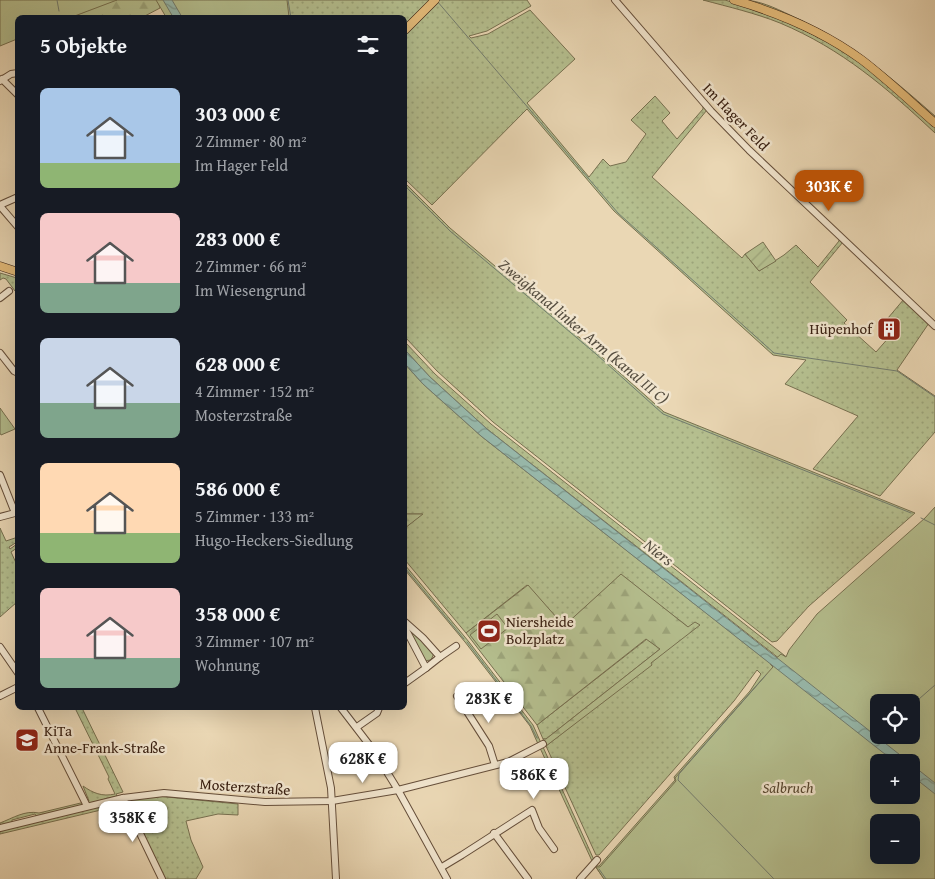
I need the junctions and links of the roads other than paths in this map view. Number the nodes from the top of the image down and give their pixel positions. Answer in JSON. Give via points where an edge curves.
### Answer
{"nodes":[{"id":1,"x":615,"y":0,"type":"edge"},
{"id":2,"x":734,"y":0,"type":"edge"},
{"id":3,"x":434,"y":1,"type":"edge"},
{"id":4,"x":407,"y":28,"type":"edge"},
{"id":5,"x":15,"y":73,"type":"edge"},
{"id":6,"x":1,"y":80,"type":"edge"},
{"id":7,"x":15,"y":92,"type":"edge"},
{"id":8,"x":935,"y":123,"type":"edge"},
{"id":9,"x":15,"y":198,"type":"edge"},
{"id":10,"x":0,"y":206,"type":"edge"},
{"id":11,"x":15,"y":224,"type":"edge"},
{"id":12,"x":0,"y":266,"type":"edge"},
{"id":13,"x":15,"y":271,"type":"edge"},
{"id":14,"x":9,"y":291,"type":"dead end"},
{"id":15,"x":0,"y":298,"type":"edge"},
{"id":16,"x":935,"y":326,"type":"edge"},
{"id":17,"x":0,"y":353,"type":"edge"},
{"id":18,"x":15,"y":372,"type":"edge"},
{"id":19,"x":0,"y":475,"type":"edge"},
{"id":20,"x":0,"y":517,"type":"edge"},
{"id":21,"x":407,"y":624,"type":"edge"},
{"id":22,"x":407,"y":632,"type":"edge"},
{"id":23,"x":456,"y":646,"type":"dead end"},
{"id":24,"x":0,"y":647,"type":"edge"},
{"id":25,"x":440,"y":657,"type":"junction"},
{"id":26,"x":426,"y":668,"type":"junction"},
{"id":27,"x":15,"y":669,"type":"edge"},
{"id":28,"x":407,"y":682,"type":"edge"},
{"id":29,"x":15,"y":688,"type":"edge"},
{"id":30,"x":0,"y":696,"type":"edge"},
{"id":31,"x":457,"y":696,"type":"dead end"},
{"id":32,"x":39,"y":710,"type":"edge"},
{"id":33,"x":315,"y":710,"type":"edge"},
{"id":34,"x":343,"y":710,"type":"edge"},
{"id":35,"x":378,"y":710,"type":"edge"},
{"id":36,"x":357,"y":728,"type":"junction"},
{"id":37,"x":543,"y":744,"type":"dead end"},
{"id":38,"x":495,"y":765,"type":"junction"},
{"id":39,"x":398,"y":790,"type":"junction"},
{"id":40,"x":123,"y":798,"type":"junction"},
{"id":41,"x":332,"y":801,"type":"junction"},
{"id":42,"x":87,"y":806,"type":"junction"},
{"id":43,"x":0,"y":828,"type":"edge"},
{"id":44,"x":494,"y":833,"type":"junction"},
{"id":45,"x":554,"y":849,"type":"dead end"},
{"id":46,"x":597,"y":860,"type":"dead end"},
{"id":47,"x":442,"y":866,"type":"junction"},
{"id":48,"x":162,"y":879,"type":"edge"},
{"id":49,"x":336,"y":879,"type":"edge"},
{"id":50,"x":447,"y":879,"type":"edge"},
{"id":51,"x":528,"y":879,"type":"edge"},
{"id":52,"x":580,"y":879,"type":"edge"}],
"edges":[{"from":1,"to":16,"type":"street","name":"Im Hager Feld","via":[[717,118]]},
{"from":2,"to":8,"type":"main road","via":[[787,18],[861,59]]},
{"from":3,"to":4,"type":"main road"},
{"from":5,"to":6,"type":"street"},
{"from":6,"to":7,"type":"street"},
{"from":9,"to":10,"type":"street"},
{"from":10,"to":11,"type":"street"},
{"from":12,"to":13,"type":"main road"},
{"from":14,"to":15,"type":"street"},
{"from":17,"to":18,"type":"street"},
{"from":19,"to":20,"type":"street","via":[[14,513]]},
{"from":21,"to":25,"type":"street"},
{"from":22,"to":26,"type":"street"},
{"from":23,"to":25,"type":"street"},
{"from":24,"to":27,"type":"street"},
{"from":25,"to":26,"type":"street"},
{"from":26,"to":28,"type":"street"},
{"from":29,"to":30,"type":"street"},
{"from":31,"to":38,"type":"street","via":[[489,746]]},
{"from":32,"to":42,"type":"street"},
{"from":33,"to":41,"type":"street"},
{"from":34,"to":36,"type":"street"},
{"from":35,"to":36,"type":"street"},
{"from":36,"to":39,"type":"street"},
{"from":37,"to":38,"type":"street","name":"Mosterzstraße"},
{"from":38,"to":39,"type":"street","name":"Mosterzstraße"},
{"from":39,"to":41,"type":"street","name":"Mosterzstraße"},
{"from":39,"to":47,"type":"street"},
{"from":40,"to":41,"type":"street","name":"Mosterzstraße","via":[[164,793],[265,802]]},
{"from":40,"to":42,"type":"street","name":"Mosterzstraße"},
{"from":40,"to":48,"type":"street"},
{"from":41,"to":49,"type":"street"},
{"from":42,"to":43,"type":"street","name":"Mosterzstraße"},
{"from":44,"to":45,"type":"street","via":[[532,810],[539,828]]},
{"from":44,"to":47,"type":"street"},
{"from":44,"to":51,"type":"street"},
{"from":46,"to":52,"type":"street"},
{"from":47,"to":50,"type":"street"}]}
